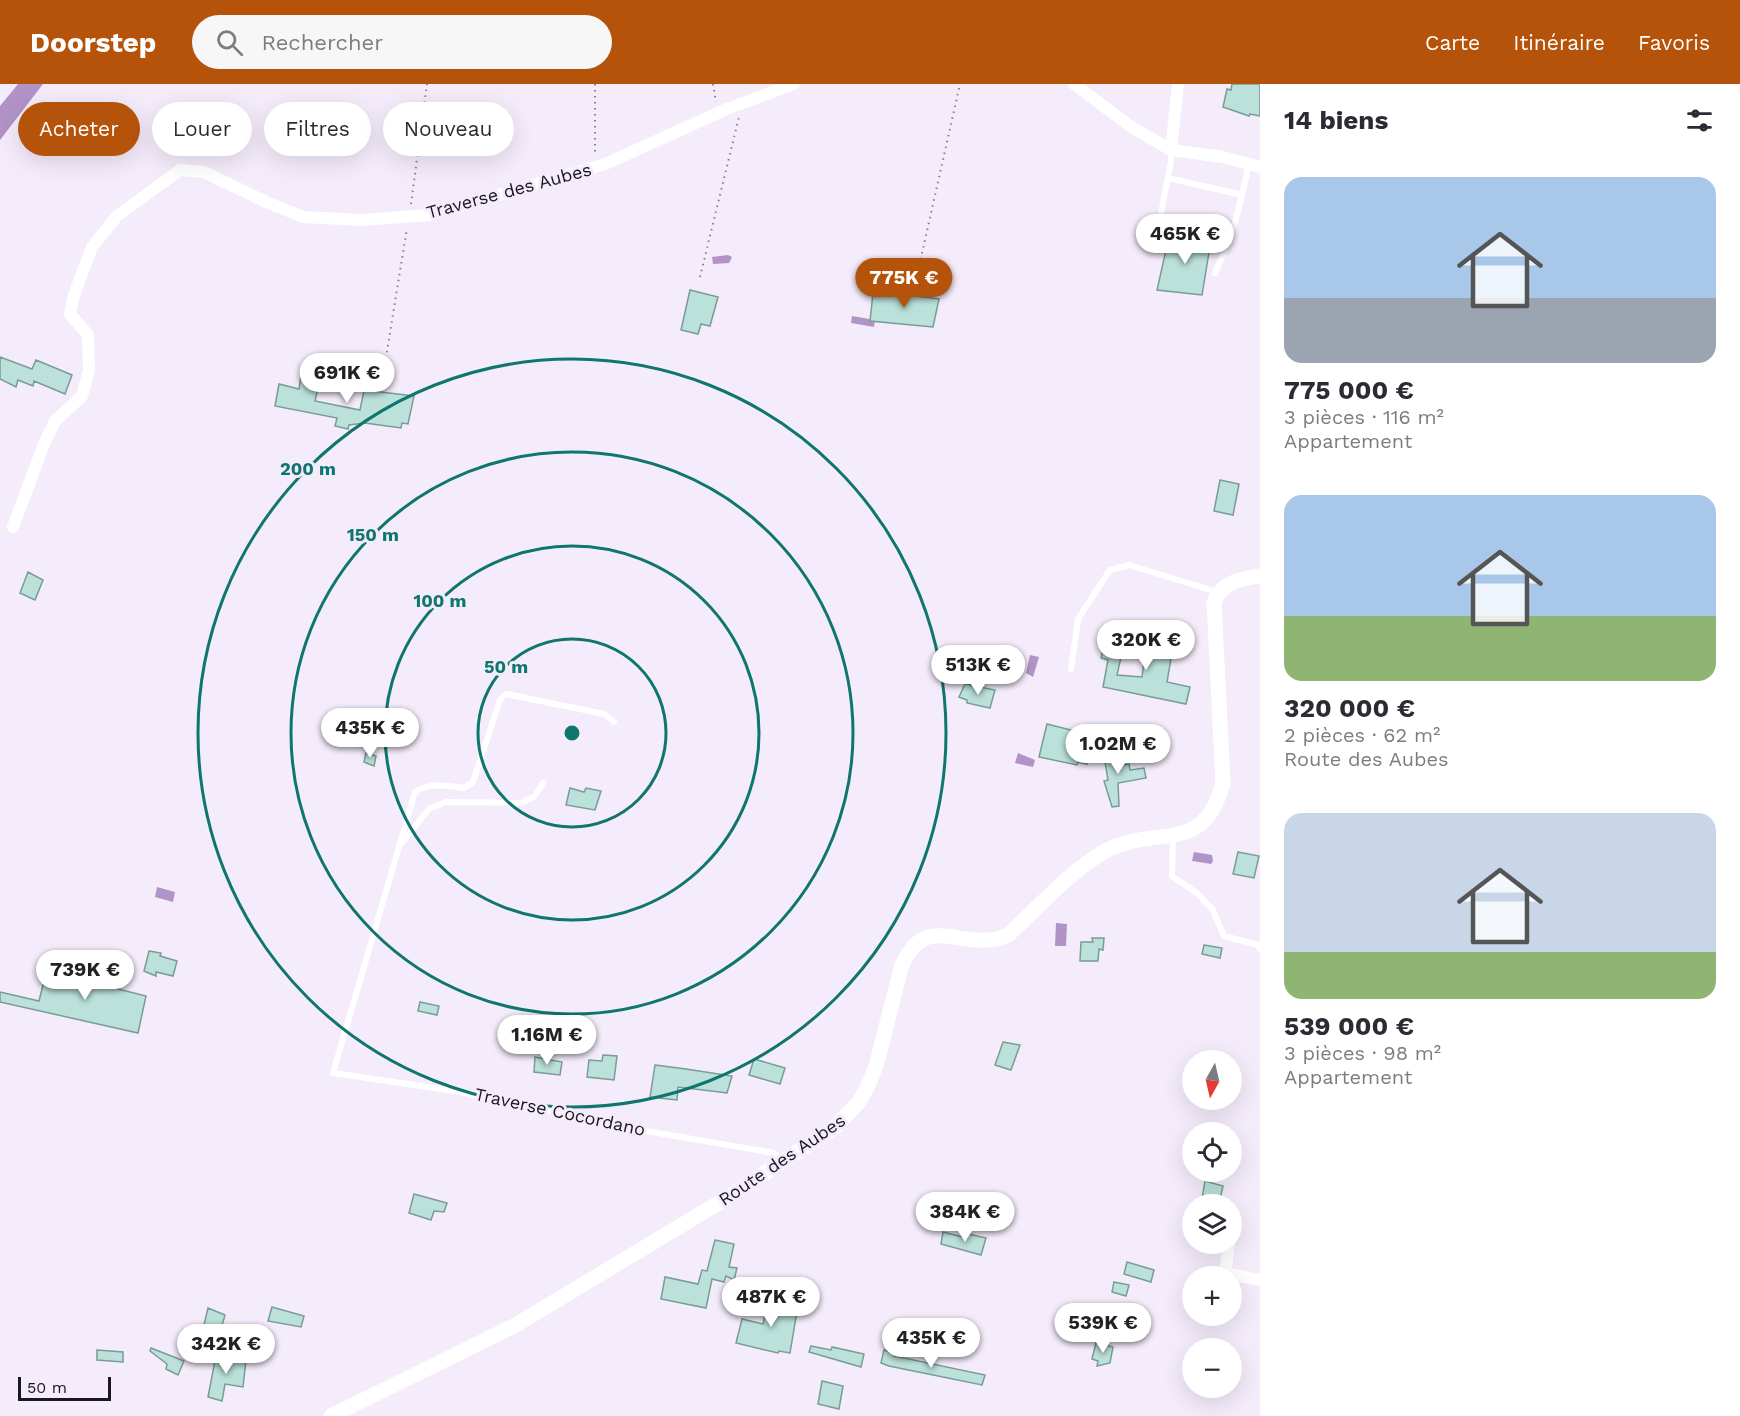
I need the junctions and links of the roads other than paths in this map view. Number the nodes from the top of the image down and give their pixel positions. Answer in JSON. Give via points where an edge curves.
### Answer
{"nodes":[{"id":1,"x":794,"y":84,"type":"edge"},
{"id":2,"x":1074,"y":84,"type":"edge"},
{"id":3,"x":1178,"y":84,"type":"edge"},
{"id":4,"x":1171,"y":150,"type":"junction"},
{"id":5,"x":1254,"y":165,"type":"edge"},
{"id":6,"x":1168,"y":178,"type":"junction"},
{"id":7,"x":1242,"y":195,"type":"junction"},
{"id":8,"x":1154,"y":250,"type":"dead end"},
{"id":9,"x":1215,"y":273,"type":"dead end"},
{"id":10,"x":13,"y":527,"type":"dead end"},
{"id":11,"x":1260,"y":576,"type":"edge"},
{"id":12,"x":1218,"y":593,"type":"junction"},
{"id":13,"x":1071,"y":669,"type":"dead end"},
{"id":14,"x":614,"y":722,"type":"dead end"},
{"id":15,"x":543,"y":783,"type":"dead end"},
{"id":16,"x":1173,"y":835,"type":"junction"},
{"id":17,"x":401,"y":843,"type":"junction"},
{"id":18,"x":1260,"y":949,"type":"edge"},
{"id":19,"x":784,"y":1161,"type":"junction"},
{"id":20,"x":1228,"y":1254,"type":"edge"},
{"id":21,"x":1260,"y":1280,"type":"edge"},
{"id":22,"x":331,"y":1416,"type":"edge"}],
"edges":[{"from":1,"to":10,"type":"street","name":"Traverse des Aubes","via":[[718,112],[596,167],[430,215],[361,220],[303,217],[204,172],[180,170],[117,216],[92,247],[70,314],[88,335],[89,371],[82,396],[55,421]]},
{"from":2,"to":4,"type":"street","via":[[1130,126]]},
{"from":3,"to":4,"type":"street"},
{"from":4,"to":5,"type":"street"},
{"from":4,"to":6,"type":"lane"},
{"from":5,"to":7,"type":"lane"},
{"from":6,"to":7,"type":"lane"},
{"from":6,"to":8,"type":"lane"},
{"from":7,"to":9,"type":"lane","via":[[1234,232]]},
{"from":11,"to":12,"type":"street","via":[[1225,586]]},
{"from":12,"to":13,"type":"lane","via":[[1129,565],[1110,570],[1078,619]]},
{"from":12,"to":16,"type":"street","name":"Route des Aubes","via":[[1213,617],[1223,783],[1216,807],[1206,820]]},
{"from":14,"to":17,"type":"lane","via":[[604,714],[506,694],[500,700],[473,782],[464,788],[435,784],[415,792]]},
{"from":15,"to":17,"type":"lane","via":[[534,797],[521,803],[446,802],[429,809]]},
{"from":16,"to":18,"type":"lane","via":[[1172,876],[1213,910],[1224,936],[1258,945]]},
{"from":16,"to":19,"type":"street","name":"Route des Aubes","via":[[1132,841],[1100,854],[1008,935],[996,941],[921,938],[901,968],[876,1066],[858,1103],[835,1127]]},
{"from":17,"to":19,"type":"lane","name":"Traverse Cocordano","via":[[333,1073],[533,1105],[634,1129],[774,1153]]},
{"from":19,"to":22,"type":"street","name":"Route des Aubes","via":[[514,1326]]},
{"from":20,"to":21,"type":"street","via":[[1225,1273]]}]}
